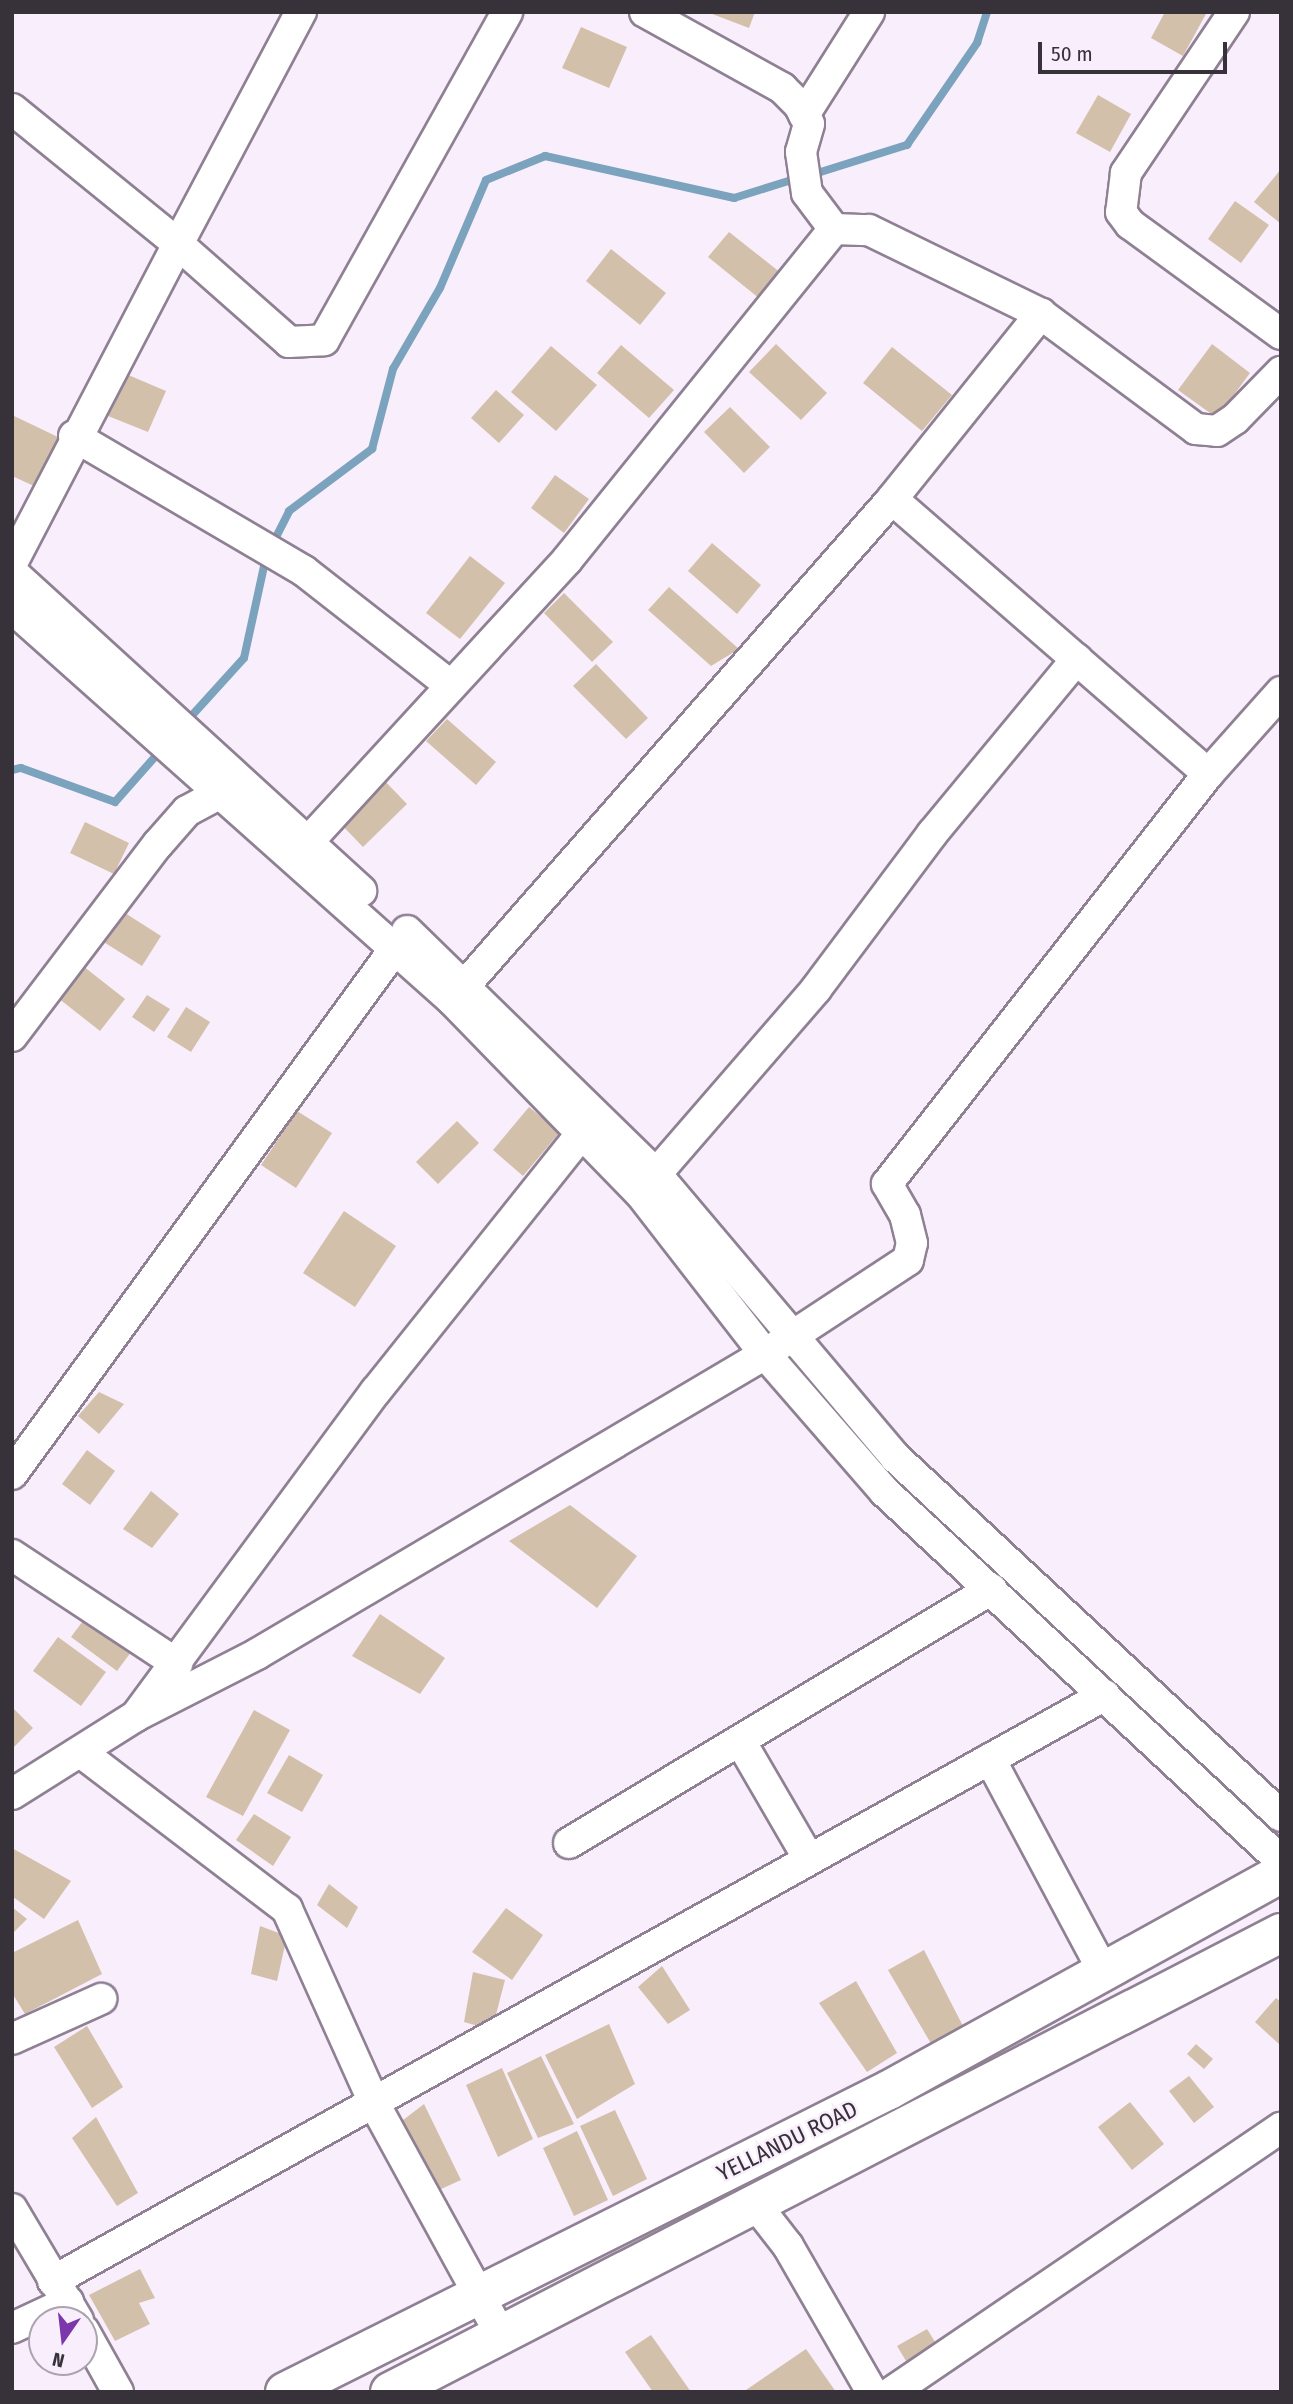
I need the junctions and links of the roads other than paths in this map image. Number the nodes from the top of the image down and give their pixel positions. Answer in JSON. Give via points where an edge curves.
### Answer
{"nodes":[{"id":1,"x":301,"y":12,"type":"edge"},
{"id":2,"x":507,"y":12,"type":"edge"},
{"id":3,"x":645,"y":12,"type":"edge"},
{"id":4,"x":869,"y":12,"type":"edge"},
{"id":5,"x":1234,"y":12,"type":"edge"},
{"id":6,"x":686,"y":22,"type":"edge"},
{"id":7,"x":12,"y":109,"type":"edge"},
{"id":8,"x":804,"y":115,"type":"junction"},
{"id":9,"x":834,"y":229,"type":"junction"},
{"id":10,"x":177,"y":244,"type":"junction"},
{"id":11,"x":1041,"y":314,"type":"junction"},
{"id":12,"x":1281,"y":334,"type":"edge"},
{"id":13,"x":1281,"y":372,"type":"edge"},
{"id":14,"x":74,"y":436,"type":"junction"},
{"id":15,"x":892,"y":499,"type":"junction"},
{"id":16,"x":12,"y":563,"type":"edge"},
{"id":17,"x":12,"y":572,"type":"edge"},
{"id":18,"x":12,"y":608,"type":"edge"},
{"id":19,"x":1077,"y":659,"type":"junction"},
{"id":20,"x":450,"y":685,"type":"junction"},
{"id":21,"x":1281,"y":692,"type":"edge"},
{"id":22,"x":162,"y":724,"type":"junction"},
{"id":23,"x":1208,"y":774,"type":"junction"},
{"id":24,"x":215,"y":780,"type":"junction"},
{"id":25,"x":306,"y":844,"type":"junction"},
{"id":26,"x":396,"y":947,"type":"junction"},
{"id":27,"x":467,"y":984,"type":"junction"},
{"id":28,"x":12,"y":1036,"type":"edge"},
{"id":29,"x":583,"y":1132,"type":"junction"},
{"id":30,"x":656,"y":1174,"type":"junction"},
{"id":31,"x":790,"y":1338,"type":"junction"},
{"id":32,"x":765,"y":1354,"type":"junction"},
{"id":33,"x":12,"y":1474,"type":"edge"},
{"id":34,"x":12,"y":1555,"type":"edge"},
{"id":35,"x":992,"y":1589,"type":"junction"},
{"id":36,"x":177,"y":1664,"type":"junction"},
{"id":37,"x":1105,"y":1695,"type":"junction"},
{"id":38,"x":136,"y":1716,"type":"junction"},
{"id":39,"x":742,"y":1744,"type":"junction"},
{"id":40,"x":82,"y":1753,"type":"junction"},
{"id":41,"x":990,"y":1759,"type":"junction"},
{"id":42,"x":12,"y":1794,"type":"edge"},
{"id":43,"x":1281,"y":1816,"type":"edge"},
{"id":44,"x":569,"y":1843,"type":"dead end"},
{"id":45,"x":809,"y":1859,"type":"junction"},
{"id":46,"x":1281,"y":1861,"type":"edge"},
{"id":47,"x":1281,"y":1874,"type":"edge"},
{"id":48,"x":1281,"y":1933,"type":"edge"},
{"id":49,"x":1105,"y":1974,"type":"junction"},
{"id":50,"x":100,"y":1999,"type":"dead end"},
{"id":51,"x":12,"y":2039,"type":"edge"},
{"id":52,"x":375,"y":2105,"type":"junction"},
{"id":53,"x":1281,"y":2128,"type":"edge"},
{"id":54,"x":756,"y":2205,"type":"junction"},
{"id":55,"x":15,"y":2219,"type":"edge"},
{"id":56,"x":480,"y":2292,"type":"junction"},
{"id":57,"x":66,"y":2301,"type":"edge"},
{"id":58,"x":12,"y":2328,"type":"edge"},
{"id":59,"x":501,"y":2335,"type":"junction"},
{"id":60,"x":98,"y":2356,"type":"edge"},
{"id":61,"x":118,"y":2392,"type":"edge"},
{"id":62,"x":285,"y":2392,"type":"edge"},
{"id":63,"x":390,"y":2392,"type":"edge"},
{"id":64,"x":872,"y":2392,"type":"edge"},
{"id":65,"x":892,"y":2392,"type":"edge"}],
"edges":[{"from":1,"to":10,"type":"street"},
{"from":2,"to":10,"type":"street","via":[[324,340],[289,342]]},
{"from":3,"to":6,"type":"street"},
{"from":4,"to":8,"type":"street"},
{"from":5,"to":12,"type":"street","via":[[1126,173],[1121,212]]},
{"from":6,"to":8,"type":"street","via":[[782,88]]},
{"from":7,"to":10,"type":"street"},
{"from":8,"to":9,"type":"street","via":[[807,193]]},
{"from":9,"to":11,"type":"street","via":[[869,230]]},
{"from":9,"to":20,"type":"street","via":[[567,560]]},
{"from":10,"to":14,"type":"street"},
{"from":11,"to":13,"type":"street","via":[[1196,429],[1217,431],[1235,419]]},
{"from":11,"to":15,"type":"street"},
{"from":14,"to":16,"type":"street"},
{"from":14,"to":20,"type":"street","via":[[304,572]]},
{"from":15,"to":19,"type":"street"},
{"from":15,"to":27,"type":"street"},
{"from":17,"to":22,"type":"street"},
{"from":18,"to":22,"type":"street"},
{"from":19,"to":23,"type":"street"},
{"from":19,"to":30,"type":"street","via":[[932,834],[816,989]]},
{"from":20,"to":25,"type":"street"},
{"from":21,"to":23,"type":"street"},
{"from":22,"to":24,"type":"street"},
{"from":23,"to":31,"type":"street","via":[[887,1184],[905,1215],[912,1243],[908,1260]]},
{"from":24,"to":25,"type":"street"},
{"from":24,"to":26,"type":"street"},
{"from":24,"to":28,"type":"street","via":[[158,844]]},
{"from":25,"to":27,"type":"street"},
{"from":26,"to":29,"type":"street"},
{"from":26,"to":33,"type":"street"},
{"from":27,"to":30,"type":"street"},
{"from":29,"to":32,"type":"street","via":[[696,1261]]},
{"from":29,"to":36,"type":"street","via":[[376,1391]]},
{"from":30,"to":31,"type":"street"},
{"from":31,"to":32,"type":"street"},
{"from":31,"to":43,"type":"street","via":[[895,1457]]},
{"from":32,"to":35,"type":"street","via":[[884,1491]]},
{"from":32,"to":38,"type":"street","via":[[257,1654]]},
{"from":34,"to":36,"type":"street"},
{"from":35,"to":37,"type":"street"},
{"from":35,"to":39,"type":"street"},
{"from":36,"to":38,"type":"street"},
{"from":37,"to":41,"type":"street"},
{"from":37,"to":46,"type":"street"},
{"from":38,"to":40,"type":"street"},
{"from":39,"to":44,"type":"street"},
{"from":39,"to":45,"type":"street"},
{"from":40,"to":42,"type":"street"},
{"from":40,"to":52,"type":"street","via":[[288,1909]]},
{"from":41,"to":45,"type":"street"},
{"from":41,"to":49,"type":"street"},
{"from":45,"to":52,"type":"street"},
{"from":47,"to":49,"type":"main road","name":"YELLANDU ROAD"},
{"from":48,"to":54,"type":"main road","name":"YELLANDU ROAD"},
{"from":49,"to":56,"type":"main road","name":"YELLANDU ROAD","via":[[889,2090]]},
{"from":50,"to":51,"type":"street"},
{"from":52,"to":56,"type":"street"},
{"from":52,"to":57,"type":"street"},
{"from":53,"to":65,"type":"street"},
{"from":54,"to":59,"type":"main road","name":"YELLANDU ROAD"},
{"from":54,"to":64,"type":"street","via":[[788,2246]]},
{"from":55,"to":57,"type":"street"},
{"from":56,"to":59,"type":"street"},
{"from":56,"to":62,"type":"main road","name":"YELLANDU ROAD"},
{"from":57,"to":58,"type":"street"},
{"from":59,"to":63,"type":"main road","name":"YELLANDU ROAD"},
{"from":60,"to":61,"type":"street"}]}
